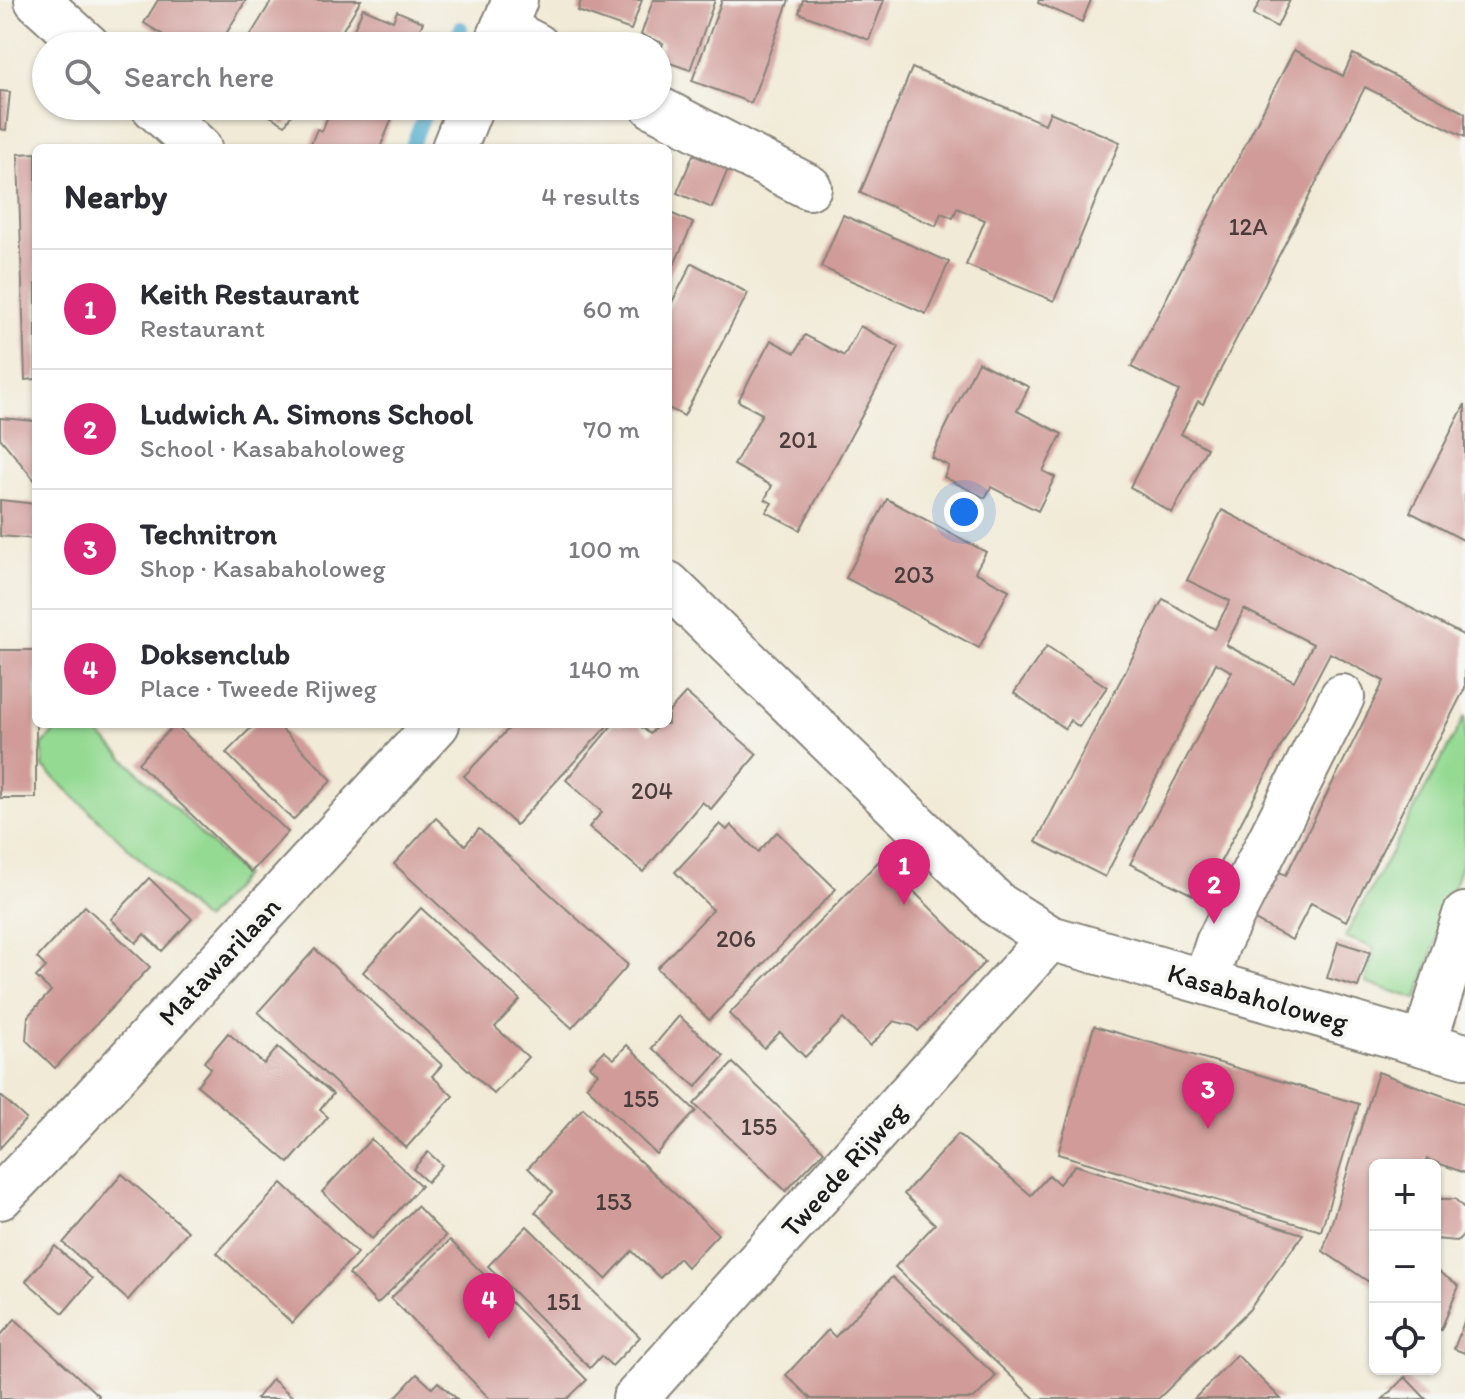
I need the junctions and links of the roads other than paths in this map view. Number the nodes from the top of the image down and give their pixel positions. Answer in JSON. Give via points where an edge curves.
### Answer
{"nodes":[{"id":1,"x":37,"y":0,"type":"edge"},
{"id":2,"x":72,"y":32,"type":"edge"},
{"id":3,"x":672,"y":116,"type":"edge"},
{"id":4,"x":168,"y":120,"type":"edge"},
{"id":5,"x":465,"y":120,"type":"edge"},
{"id":6,"x":195,"y":144,"type":"edge"},
{"id":7,"x":456,"y":144,"type":"edge"},
{"id":8,"x":809,"y":187,"type":"dead end"},
{"id":9,"x":672,"y":588,"type":"edge"},
{"id":10,"x":1342,"y":697,"type":"dead end"},
{"id":11,"x":433,"y":728,"type":"edge"},
{"id":12,"x":1465,"y":915,"type":"edge"},
{"id":13,"x":1050,"y":938,"type":"junction"},
{"id":14,"x":1205,"y":981,"type":"junction"},
{"id":15,"x":1424,"y":1044,"type":"junction"},
{"id":16,"x":1465,"y":1056,"type":"edge"},
{"id":17,"x":0,"y":1197,"type":"edge"},
{"id":18,"x":635,"y":1399,"type":"edge"}],
"edges":[{"from":1,"to":2,"type":"street"},
{"from":3,"to":8,"type":"street"},
{"from":4,"to":6,"type":"street"},
{"from":5,"to":7,"type":"street"},
{"from":9,"to":13,"type":"street","name":"Kasabaholoweg","via":[[998,905]]},
{"from":10,"to":14,"type":"street","via":[[1218,943]]},
{"from":11,"to":17,"type":"street","name":"Matawarilaan"},
{"from":12,"to":15,"type":"street"},
{"from":13,"to":14,"type":"street","name":"Kasabaholoweg"},
{"from":13,"to":18,"type":"street","name":"Tweede Rijweg"},
{"from":14,"to":15,"type":"street","name":"Kasabaholoweg"},
{"from":15,"to":16,"type":"street","name":"Kasabaholoweg"}]}
